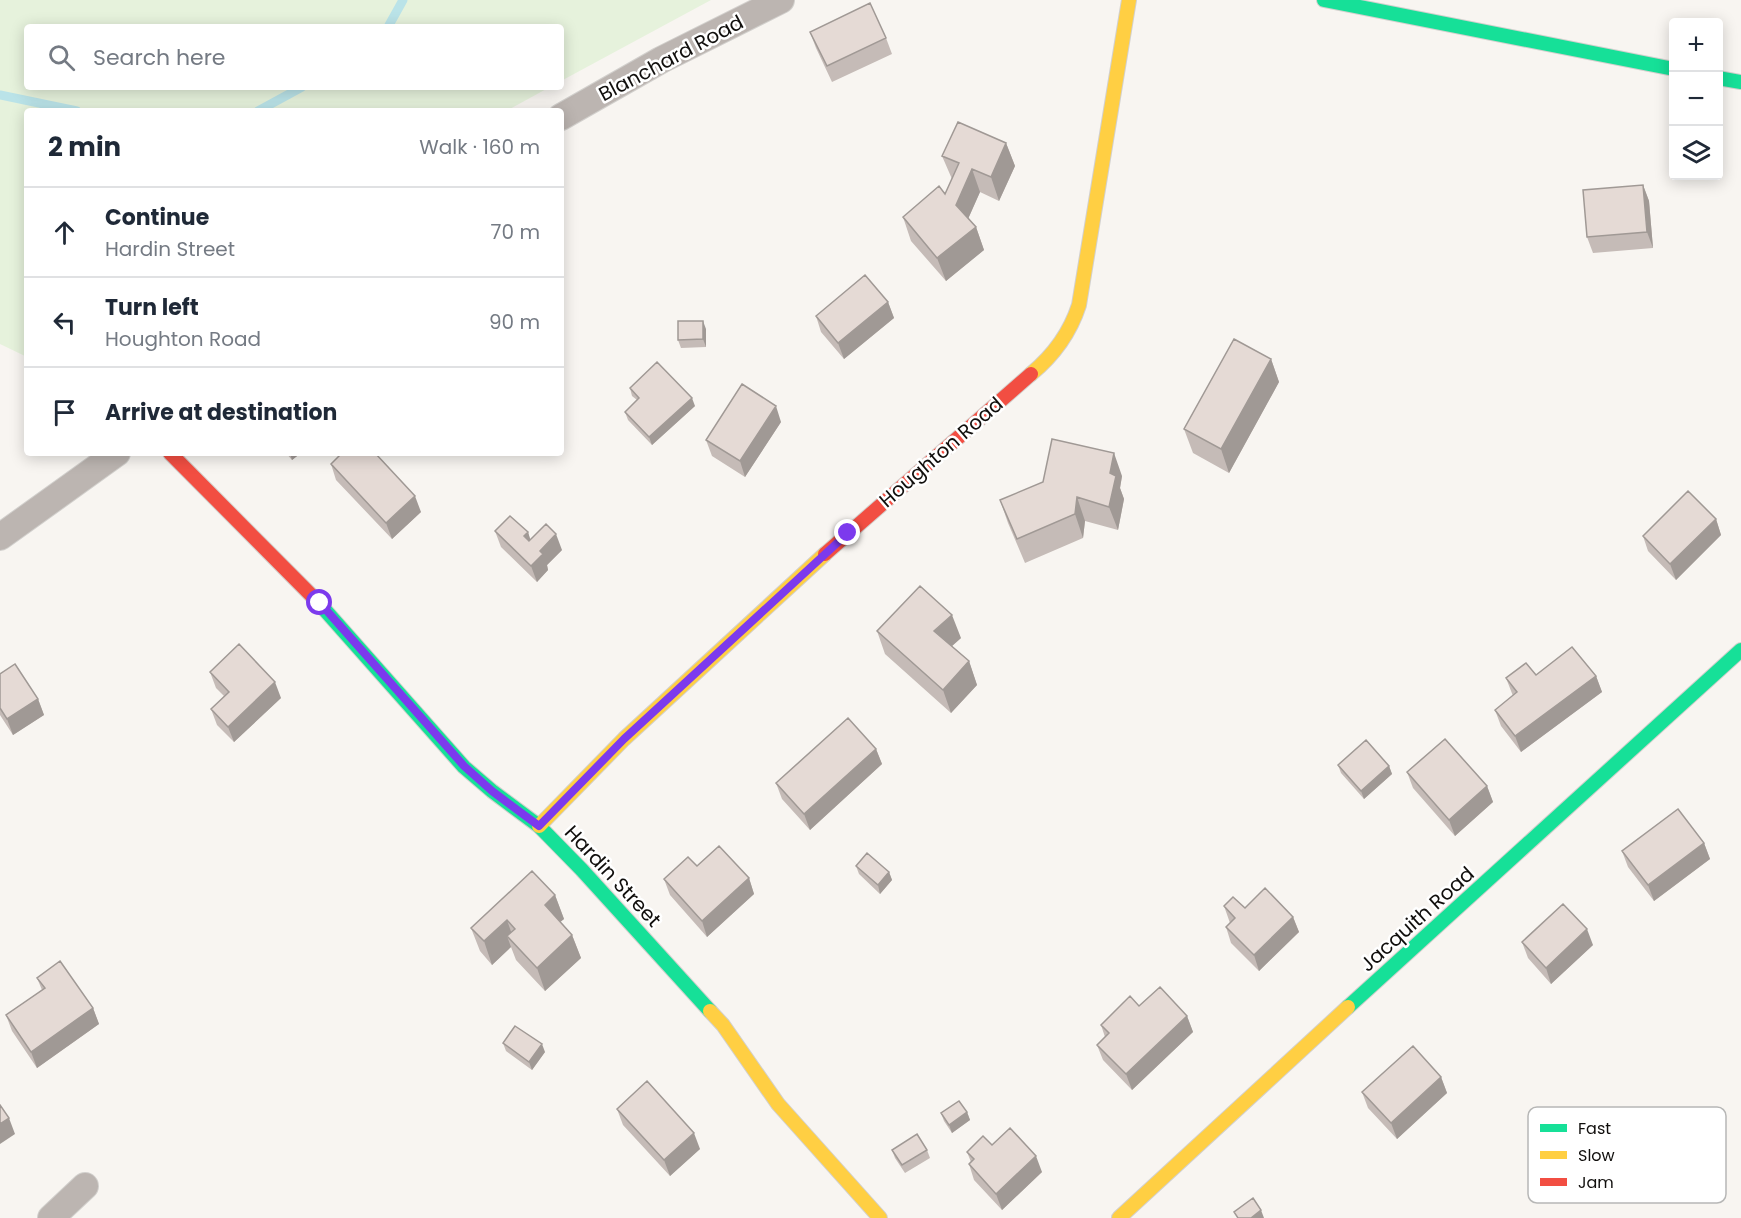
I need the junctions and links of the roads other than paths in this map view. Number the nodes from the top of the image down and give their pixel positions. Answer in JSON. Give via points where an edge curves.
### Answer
{"nodes":[{"id":1,"x":781,"y":0,"type":"edge"},
{"id":2,"x":1129,"y":0,"type":"edge"},
{"id":3,"x":1324,"y":0,"type":"edge"},
{"id":4,"x":1669,"y":68,"type":"edge"},
{"id":5,"x":1723,"y":79,"type":"edge"},
{"id":6,"x":1741,"y":82,"type":"edge"},
{"id":7,"x":564,"y":115,"type":"edge"},
{"id":8,"x":113,"y":456,"type":"edge"},
{"id":9,"x":173,"y":456,"type":"edge"},
{"id":10,"x":0,"y":537,"type":"edge"},
{"id":11,"x":1741,"y":650,"type":"edge"},
{"id":12,"x":539,"y":826,"type":"junction"},
{"id":13,"x":85,"y":1186,"type":"dead end"},
{"id":14,"x":51,"y":1218,"type":"edge"},
{"id":15,"x":880,"y":1218,"type":"edge"},
{"id":16,"x":1119,"y":1218,"type":"edge"}],
"edges":[{"from":1,"to":7,"type":"street","name":"Blanchard Road","via":[[661,60]]},
{"from":2,"to":12,"type":"street","name":"Houghton Road","via":[[1079,305],[1058,347],[633,731]]},
{"from":3,"to":4,"type":"street"},
{"from":5,"to":6,"type":"street"},
{"from":8,"to":10,"type":"street"},
{"from":9,"to":12,"type":"street","name":"Hardin Street","via":[[320,603],[464,766]]},
{"from":11,"to":16,"type":"street","name":"Jacquith Road"},
{"from":12,"to":15,"type":"street","name":"Hardin Street","via":[[723,1025],[778,1104]]},
{"from":13,"to":14,"type":"street"}]}
